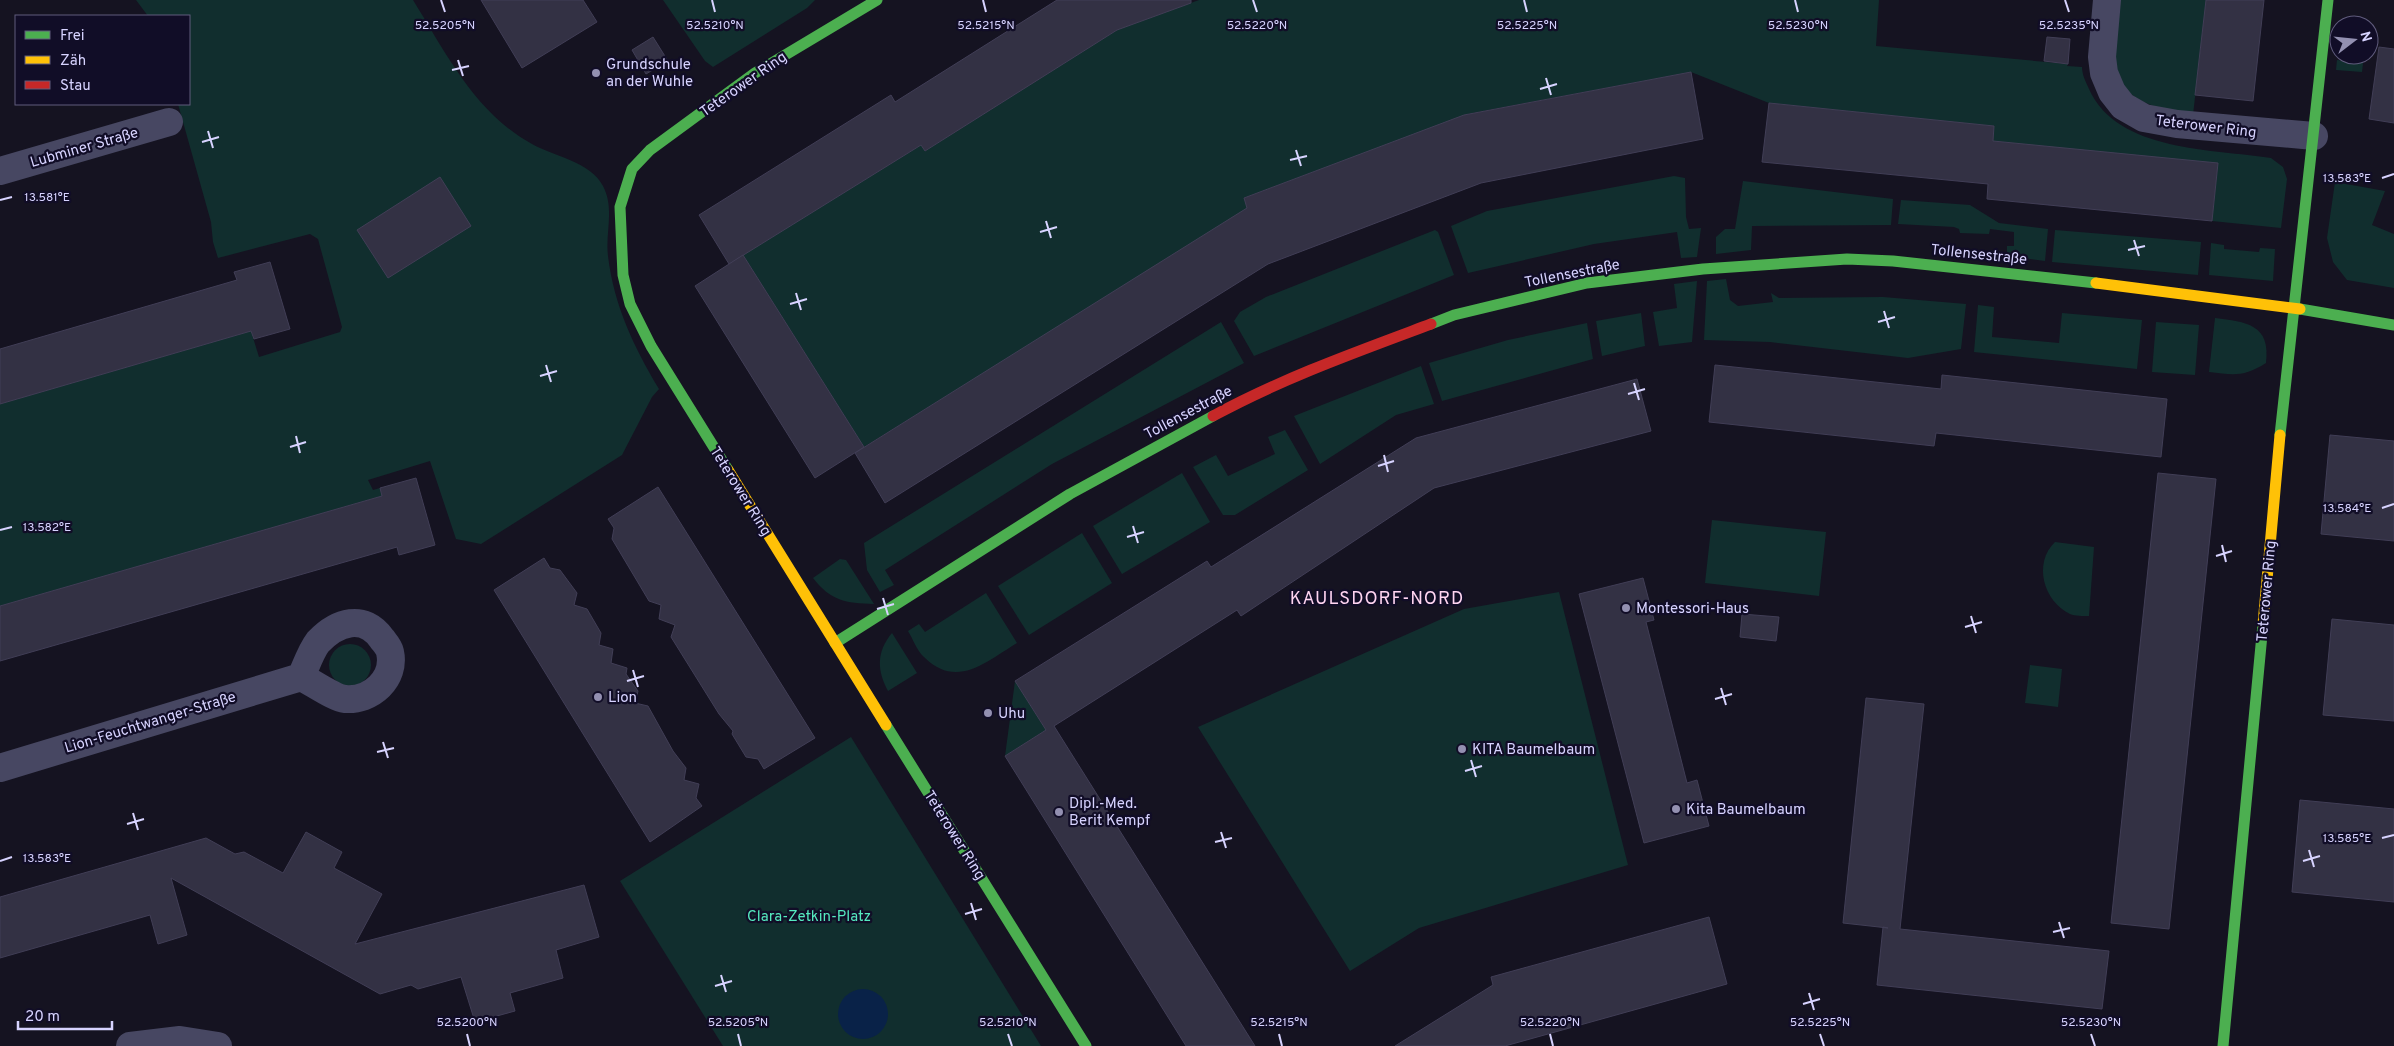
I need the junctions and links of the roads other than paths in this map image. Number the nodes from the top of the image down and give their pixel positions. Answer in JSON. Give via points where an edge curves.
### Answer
{"nodes":[{"id":1,"x":877,"y":0,"type":"edge"},
{"id":2,"x":2106,"y":0,"type":"edge"},
{"id":3,"x":2328,"y":0,"type":"edge"},
{"id":4,"x":169,"y":122,"type":"dead end"},
{"id":5,"x":2314,"y":136,"type":"junction"},
{"id":6,"x":0,"y":171,"type":"edge"},
{"id":7,"x":2294,"y":308,"type":"junction"},
{"id":8,"x":2394,"y":325,"type":"edge"},
{"id":9,"x":836,"y":643,"type":"junction"},
{"id":10,"x":301,"y":676,"type":"dead end"},
{"id":11,"x":0,"y":768,"type":"edge"},
{"id":12,"x":130,"y":1046,"type":"edge"},
{"id":13,"x":218,"y":1046,"type":"edge"},
{"id":14,"x":1086,"y":1046,"type":"edge"},
{"id":15,"x":2223,"y":1046,"type":"edge"}],
"edges":[{"from":1,"to":9,"type":"street","name":"Teterower Ring","via":[[755,72],[650,150],[632,170],[620,207],[623,275],[630,304],[651,346]]},
{"from":2,"to":5,"type":"street","name":"Teterower Ring","via":[[2104,73],[2112,92],[2123,106],[2144,118],[2177,124]]},
{"from":3,"to":5,"type":"street","name":"Teterower Ring"},
{"from":4,"to":6,"type":"street","name":"Lubminer Straße"},
{"from":5,"to":7,"type":"street","name":"Teterower Ring"},
{"from":7,"to":8,"type":"street","name":"Tollensestraße"},
{"from":7,"to":9,"type":"street","name":"Tollensestraße","via":[[1962,266],[1847,259],[1703,269],[1587,283],[1454,315],[1261,390],[1070,494]]},
{"from":7,"to":15,"type":"street","name":"Teterower Ring"},
{"from":9,"to":14,"type":"street","name":"Teterower Ring"},
{"from":10,"to":11,"type":"street","name":"Lion-Feuchtwanger-Straße"},
{"from":12,"to":13,"type":"street","via":[[180,1040]]}]}
